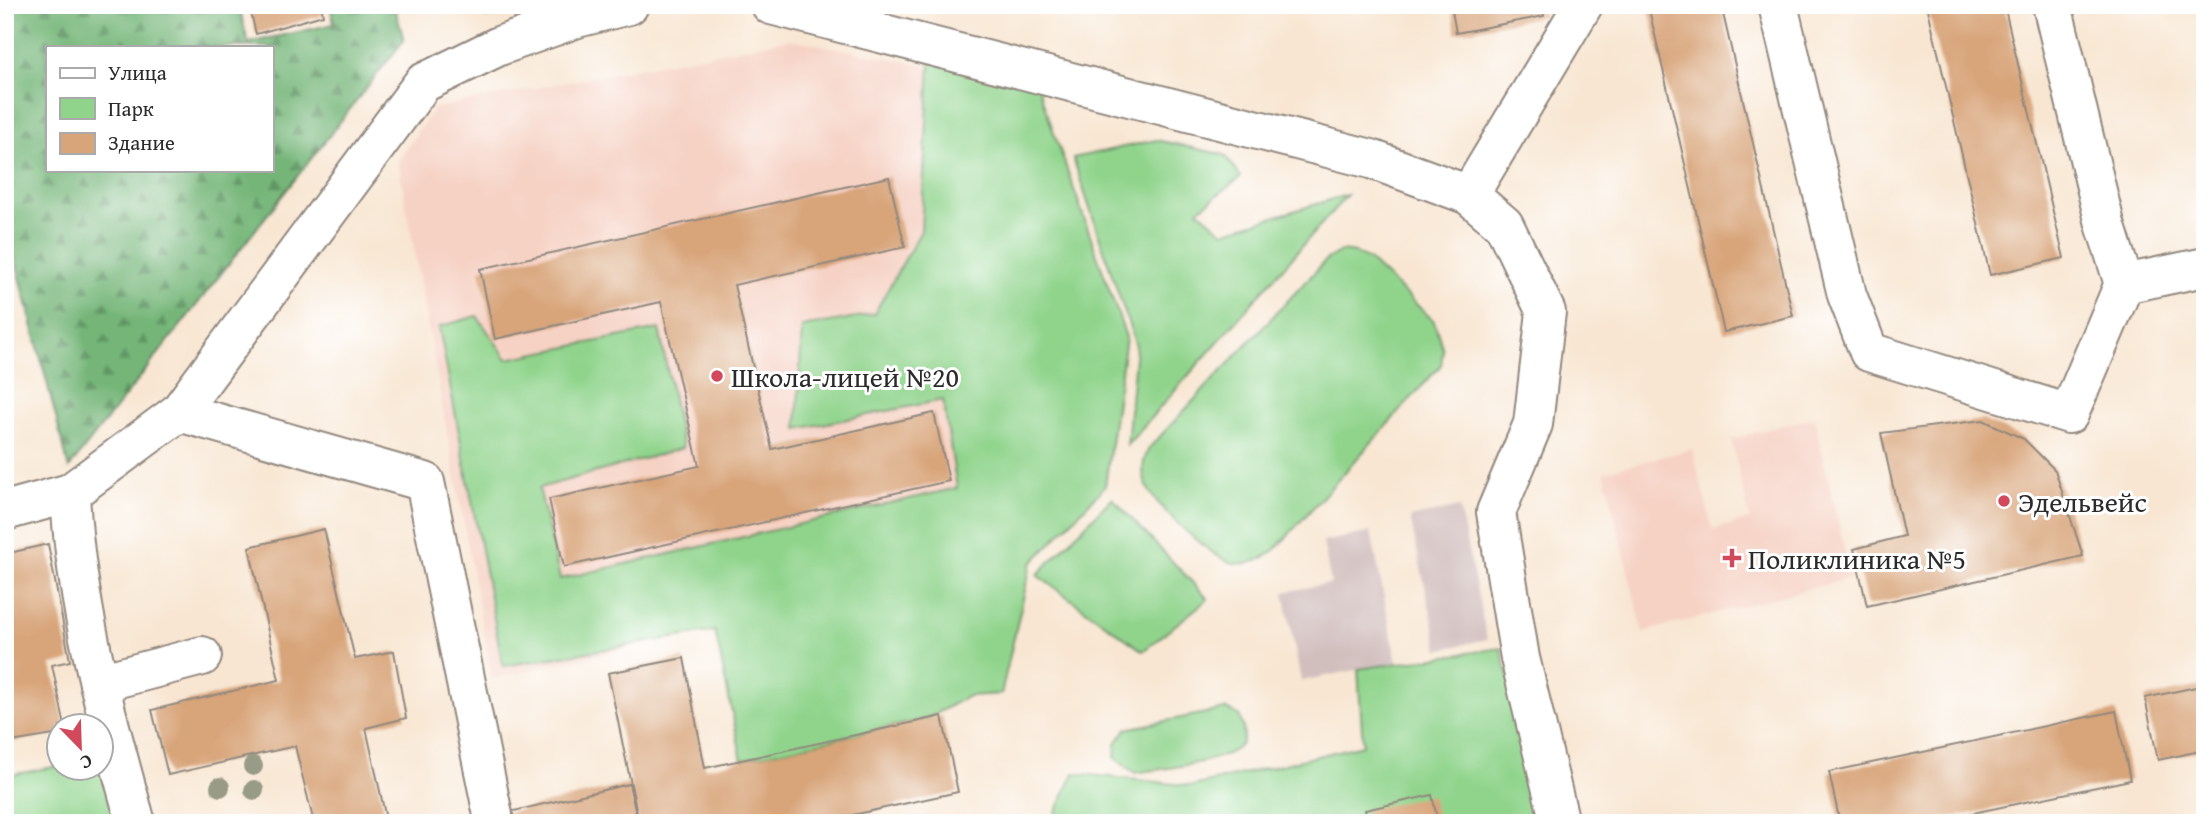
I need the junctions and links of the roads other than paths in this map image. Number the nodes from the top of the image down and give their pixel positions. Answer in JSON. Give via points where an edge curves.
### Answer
{"nodes":[{"id":1,"x":629,"y":5,"type":"edge"},
{"id":2,"x":771,"y":5,"type":"edge"},
{"id":3,"x":1583,"y":5,"type":"edge"},
{"id":4,"x":1778,"y":5,"type":"edge"},
{"id":5,"x":2052,"y":5,"type":"edge"},
{"id":6,"x":1469,"y":195,"type":"junction"},
{"id":7,"x":2205,"y":267,"type":"edge"},
{"id":8,"x":2124,"y":284,"type":"junction"},
{"id":9,"x":179,"y":412,"type":"junction"},
{"id":10,"x":70,"y":493,"type":"junction"},
{"id":11,"x":5,"y":511,"type":"edge"},
{"id":12,"x":202,"y":656,"type":"dead end"},
{"id":13,"x":99,"y":683,"type":"junction"},
{"id":14,"x":493,"y":816,"type":"dead end"},
{"id":15,"x":136,"y":823,"type":"edge"},
{"id":16,"x":1560,"y":823,"type":"edge"}],
"edges":[{"from":1,"to":9,"type":"street","via":[[499,46],[424,83]]},
{"from":2,"to":6,"type":"street","via":[[1371,159]]},
{"from":3,"to":6,"type":"street"},
{"from":4,"to":8,"type":"street","via":[[1847,295],[1869,352],[2069,414]]},
{"from":5,"to":8,"type":"street"},
{"from":6,"to":16,"type":"street","via":[[1504,225],[1546,312],[1533,424],[1496,512],[1520,658]]},
{"from":7,"to":8,"type":"street"},
{"from":9,"to":10,"type":"street"},
{"from":9,"to":14,"type":"street","via":[[425,482]]},
{"from":10,"to":11,"type":"street"},
{"from":10,"to":13,"type":"street","via":[[73,553]]},
{"from":12,"to":13,"type":"street"},
{"from":13,"to":15,"type":"street"}]}
